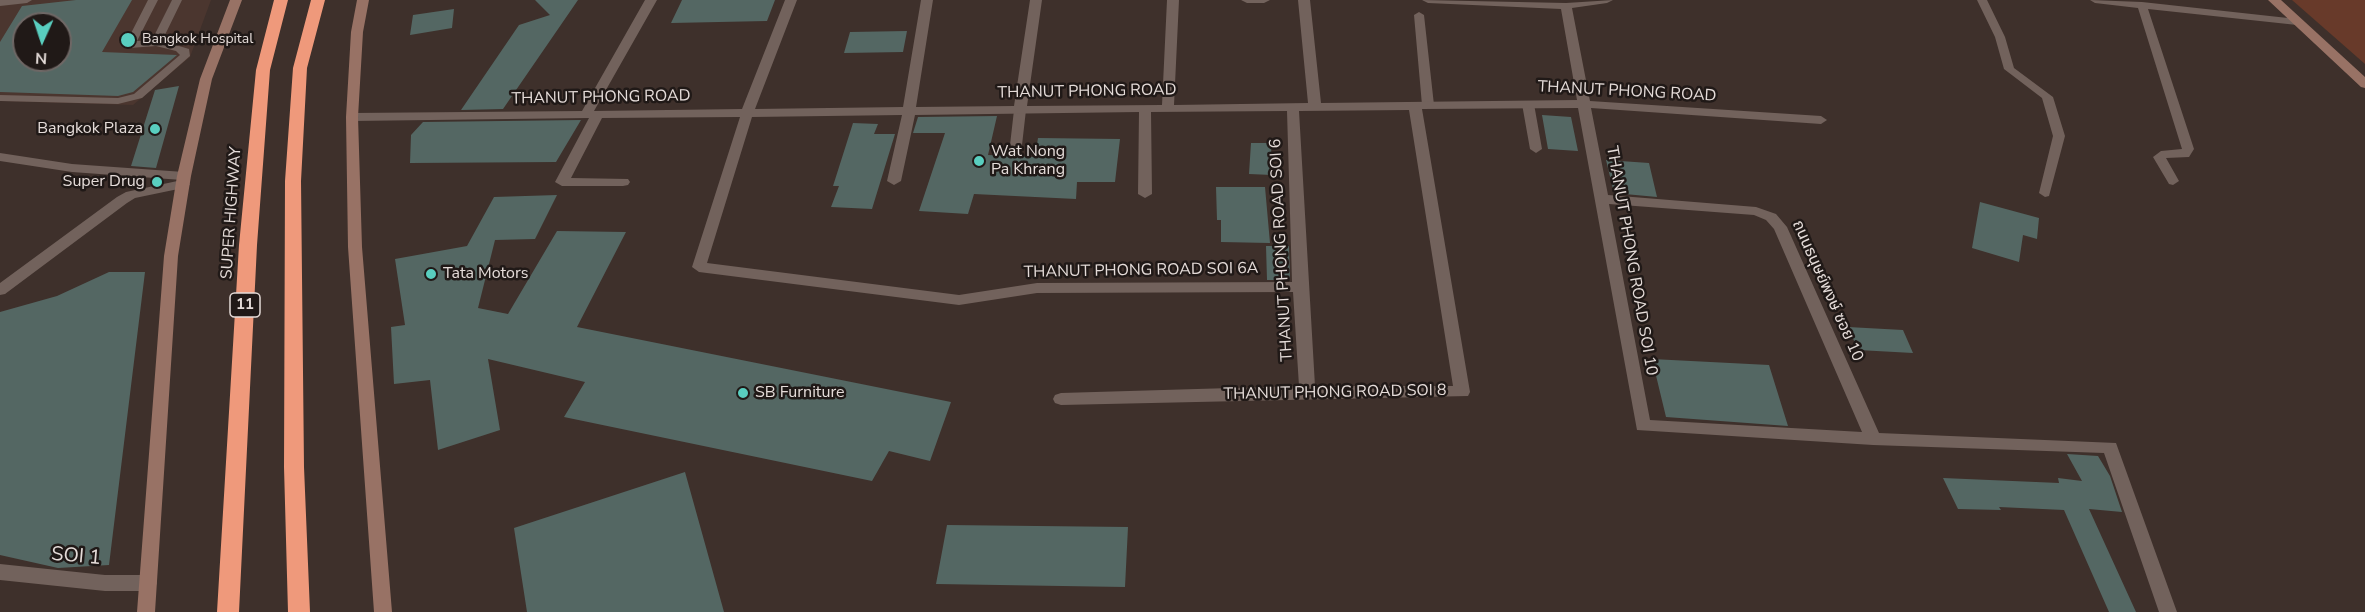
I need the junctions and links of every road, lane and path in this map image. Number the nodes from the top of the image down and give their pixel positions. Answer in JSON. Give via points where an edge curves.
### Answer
{"nodes":[{"id":1,"x":27,"y":0,"type":"edge"},
{"id":2,"x":153,"y":0,"type":"edge"},
{"id":3,"x":177,"y":0,"type":"edge"},
{"id":4,"x":236,"y":0,"type":"edge"},
{"id":5,"x":281,"y":0,"type":"edge"},
{"id":6,"x":318,"y":0,"type":"edge"},
{"id":7,"x":363,"y":0,"type":"edge"},
{"id":8,"x":651,"y":0,"type":"edge"},
{"id":9,"x":791,"y":0,"type":"edge"},
{"id":10,"x":927,"y":0,"type":"edge"},
{"id":11,"x":1036,"y":0,"type":"edge"},
{"id":12,"x":1173,"y":0,"type":"edge"},
{"id":13,"x":1247,"y":0,"type":"edge"},
{"id":14,"x":1264,"y":0,"type":"edge"},
{"id":15,"x":1304,"y":0,"type":"edge"},
{"id":16,"x":1428,"y":0,"type":"edge"},
{"id":17,"x":1445,"y":0,"type":"edge"},
{"id":18,"x":1607,"y":0,"type":"edge"},
{"id":19,"x":1982,"y":0,"type":"edge"},
{"id":20,"x":2095,"y":0,"type":"edge"},
{"id":21,"x":2274,"y":0,"type":"edge"},
{"id":22,"x":0,"y":3,"type":"edge"},
{"id":23,"x":2142,"y":5,"type":"junction"},
{"id":24,"x":1566,"y":6,"type":"junction"},
{"id":25,"x":1419,"y":15,"type":"dead end"},
{"id":26,"x":2297,"y":22,"type":"junction"},
{"id":27,"x":156,"y":43,"type":"junction"},
{"id":28,"x":2365,"y":84,"type":"edge"},
{"id":29,"x":0,"y":98,"type":"edge"},
{"id":30,"x":1528,"y":104,"type":"junction"},
{"id":31,"x":1583,"y":104,"type":"junction"},
{"id":32,"x":1421,"y":105,"type":"junction"},
{"id":33,"x":1293,"y":107,"type":"junction"},
{"id":34,"x":1315,"y":107,"type":"junction"},
{"id":35,"x":1145,"y":108,"type":"junction"},
{"id":36,"x":1168,"y":108,"type":"junction"},
{"id":37,"x":1020,"y":110,"type":"junction"},
{"id":38,"x":909,"y":111,"type":"junction"},
{"id":39,"x":747,"y":112,"type":"junction"},
{"id":40,"x":592,"y":114,"type":"junction"},
{"id":41,"x":352,"y":117,"type":"junction"},
{"id":42,"x":1821,"y":120,"type":"dead end"},
{"id":43,"x":1016,"y":145,"type":"dead end"},
{"id":44,"x":1536,"y":149,"type":"dead end"},
{"id":45,"x":0,"y":157,"type":"edge"},
{"id":46,"x":184,"y":180,"type":"junction"},
{"id":47,"x":894,"y":181,"type":"dead end"},
{"id":48,"x":2173,"y":181,"type":"dead end"},
{"id":49,"x":623,"y":182,"type":"dead end"},
{"id":50,"x":2045,"y":193,"type":"dead end"},
{"id":51,"x":1145,"y":194,"type":"dead end"},
{"id":52,"x":1602,"y":199,"type":"junction"},
{"id":53,"x":1300,"y":287,"type":"junction"},
{"id":54,"x":0,"y":290,"type":"edge"},
{"id":55,"x":1307,"y":392,"type":"junction"},
{"id":56,"x":1061,"y":399,"type":"dead end"},
{"id":57,"x":1873,"y":439,"type":"junction"},
{"id":58,"x":0,"y":572,"type":"edge"},
{"id":59,"x":148,"y":583,"type":"junction"},
{"id":60,"x":146,"y":612,"type":"edge"},
{"id":61,"x":228,"y":612,"type":"edge"},
{"id":62,"x":299,"y":612,"type":"edge"},
{"id":63,"x":383,"y":612,"type":"edge"},
{"id":64,"x":2168,"y":612,"type":"edge"}],
"edges":[{"from":1,"to":22,"type":"lane"},
{"from":2,"to":27,"type":"lane","via":[[130,45]]},
{"from":3,"to":27,"type":"lane"},
{"from":4,"to":46,"type":"main road","via":[[206,79]]},
{"from":5,"to":61,"type":"highway","name":"SUPER HIGHWAY","number":"11","via":[[263,70],[248,245]]},
{"from":6,"to":62,"type":"highway","via":[[300,68],[293,181]]},
{"from":7,"to":41,"type":"main road"},
{"from":8,"to":40,"type":"street"},
{"from":9,"to":39,"type":"street"},
{"from":10,"to":38,"type":"street"},
{"from":11,"to":37,"type":"street"},
{"from":12,"to":36,"type":"street"},
{"from":13,"to":14,"type":"street"},
{"from":15,"to":34,"type":"street"},
{"from":16,"to":17,"type":"street"},
{"from":17,"to":24,"type":"street"},
{"from":18,"to":24,"type":"street"},
{"from":19,"to":50,"type":"lane","via":[[2009,69],[2048,98],[2059,136]]},
{"from":20,"to":23,"type":"lane"},
{"from":21,"to":26,"type":"main road"},
{"from":23,"to":26,"type":"lane"},
{"from":23,"to":48,"type":"lane","via":[[2188,149],[2185,154],[2159,157]]},
{"from":24,"to":31,"type":"street","name":"THANUT PHONG ROAD SOI 10"},
{"from":25,"to":32,"type":"lane"},
{"from":26,"to":28,"type":"main road"},
{"from":27,"to":29,"type":"lane","via":[[185,51],[184,56],[129,100]]},
{"from":30,"to":31,"type":"street","name":"THANUT PHONG ROAD"},
{"from":30,"to":32,"type":"street","name":"THANUT PHONG ROAD"},
{"from":30,"to":44,"type":"lane"},
{"from":31,"to":42,"type":"street","name":"THANUT PHONG ROAD"},
{"from":31,"to":52,"type":"street","name":"THANUT PHONG ROAD SOI 10"},
{"from":32,"to":34,"type":"street","name":"THANUT PHONG ROAD"},
{"from":32,"to":55,"type":"street","name":"THANUT PHONG ROAD SOI 8","via":[[1462,392]]},
{"from":33,"to":34,"type":"street","name":"THANUT PHONG ROAD"},
{"from":33,"to":36,"type":"street","name":"THANUT PHONG ROAD"},
{"from":33,"to":53,"type":"street","name":"THANUT PHONG ROAD SOI 6"},
{"from":35,"to":36,"type":"street","name":"THANUT PHONG ROAD"},
{"from":35,"to":37,"type":"street","name":"THANUT PHONG ROAD"},
{"from":35,"to":51,"type":"street"},
{"from":37,"to":38,"type":"street","name":"THANUT PHONG ROAD"},
{"from":37,"to":43,"type":"lane"},
{"from":38,"to":39,"type":"street","name":"THANUT PHONG ROAD"},
{"from":38,"to":47,"type":"street"},
{"from":39,"to":40,"type":"street","name":"THANUT PHONG ROAD"},
{"from":39,"to":53,"type":"street","name":"THANUT PHONG ROAD SOI 6A","via":[[699,267],[959,300],[1037,288]]},
{"from":40,"to":41,"type":"street","name":"THANUT PHONG ROAD"},
{"from":40,"to":49,"type":"street","via":[[562,182]]},
{"from":41,"to":63,"type":"main road","via":[[355,247]]},
{"from":45,"to":46,"type":"street"},
{"from":46,"to":54,"type":"street","via":[[122,200]]},
{"from":46,"to":59,"type":"main road","via":[[171,256]]},
{"from":52,"to":57,"type":"street","name":"ถนนธนุษย์พงษ์ ซอย 10","via":[[1756,211],[1772,218],[1780,227]]},
{"from":52,"to":57,"type":"street","name":"THANUT PHONG ROAD SOI 10","via":[[1642,426]]},
{"from":53,"to":55,"type":"street","name":"THANUT PHONG ROAD SOI 6"},
{"from":55,"to":56,"type":"street","name":"THANUT PHONG ROAD SOI 8"},
{"from":57,"to":64,"type":"street","via":[[2110,447]]},
{"from":58,"to":59,"type":"street","name":"SOI 1","via":[[105,583]]},
{"from":59,"to":60,"type":"main road"}]}
